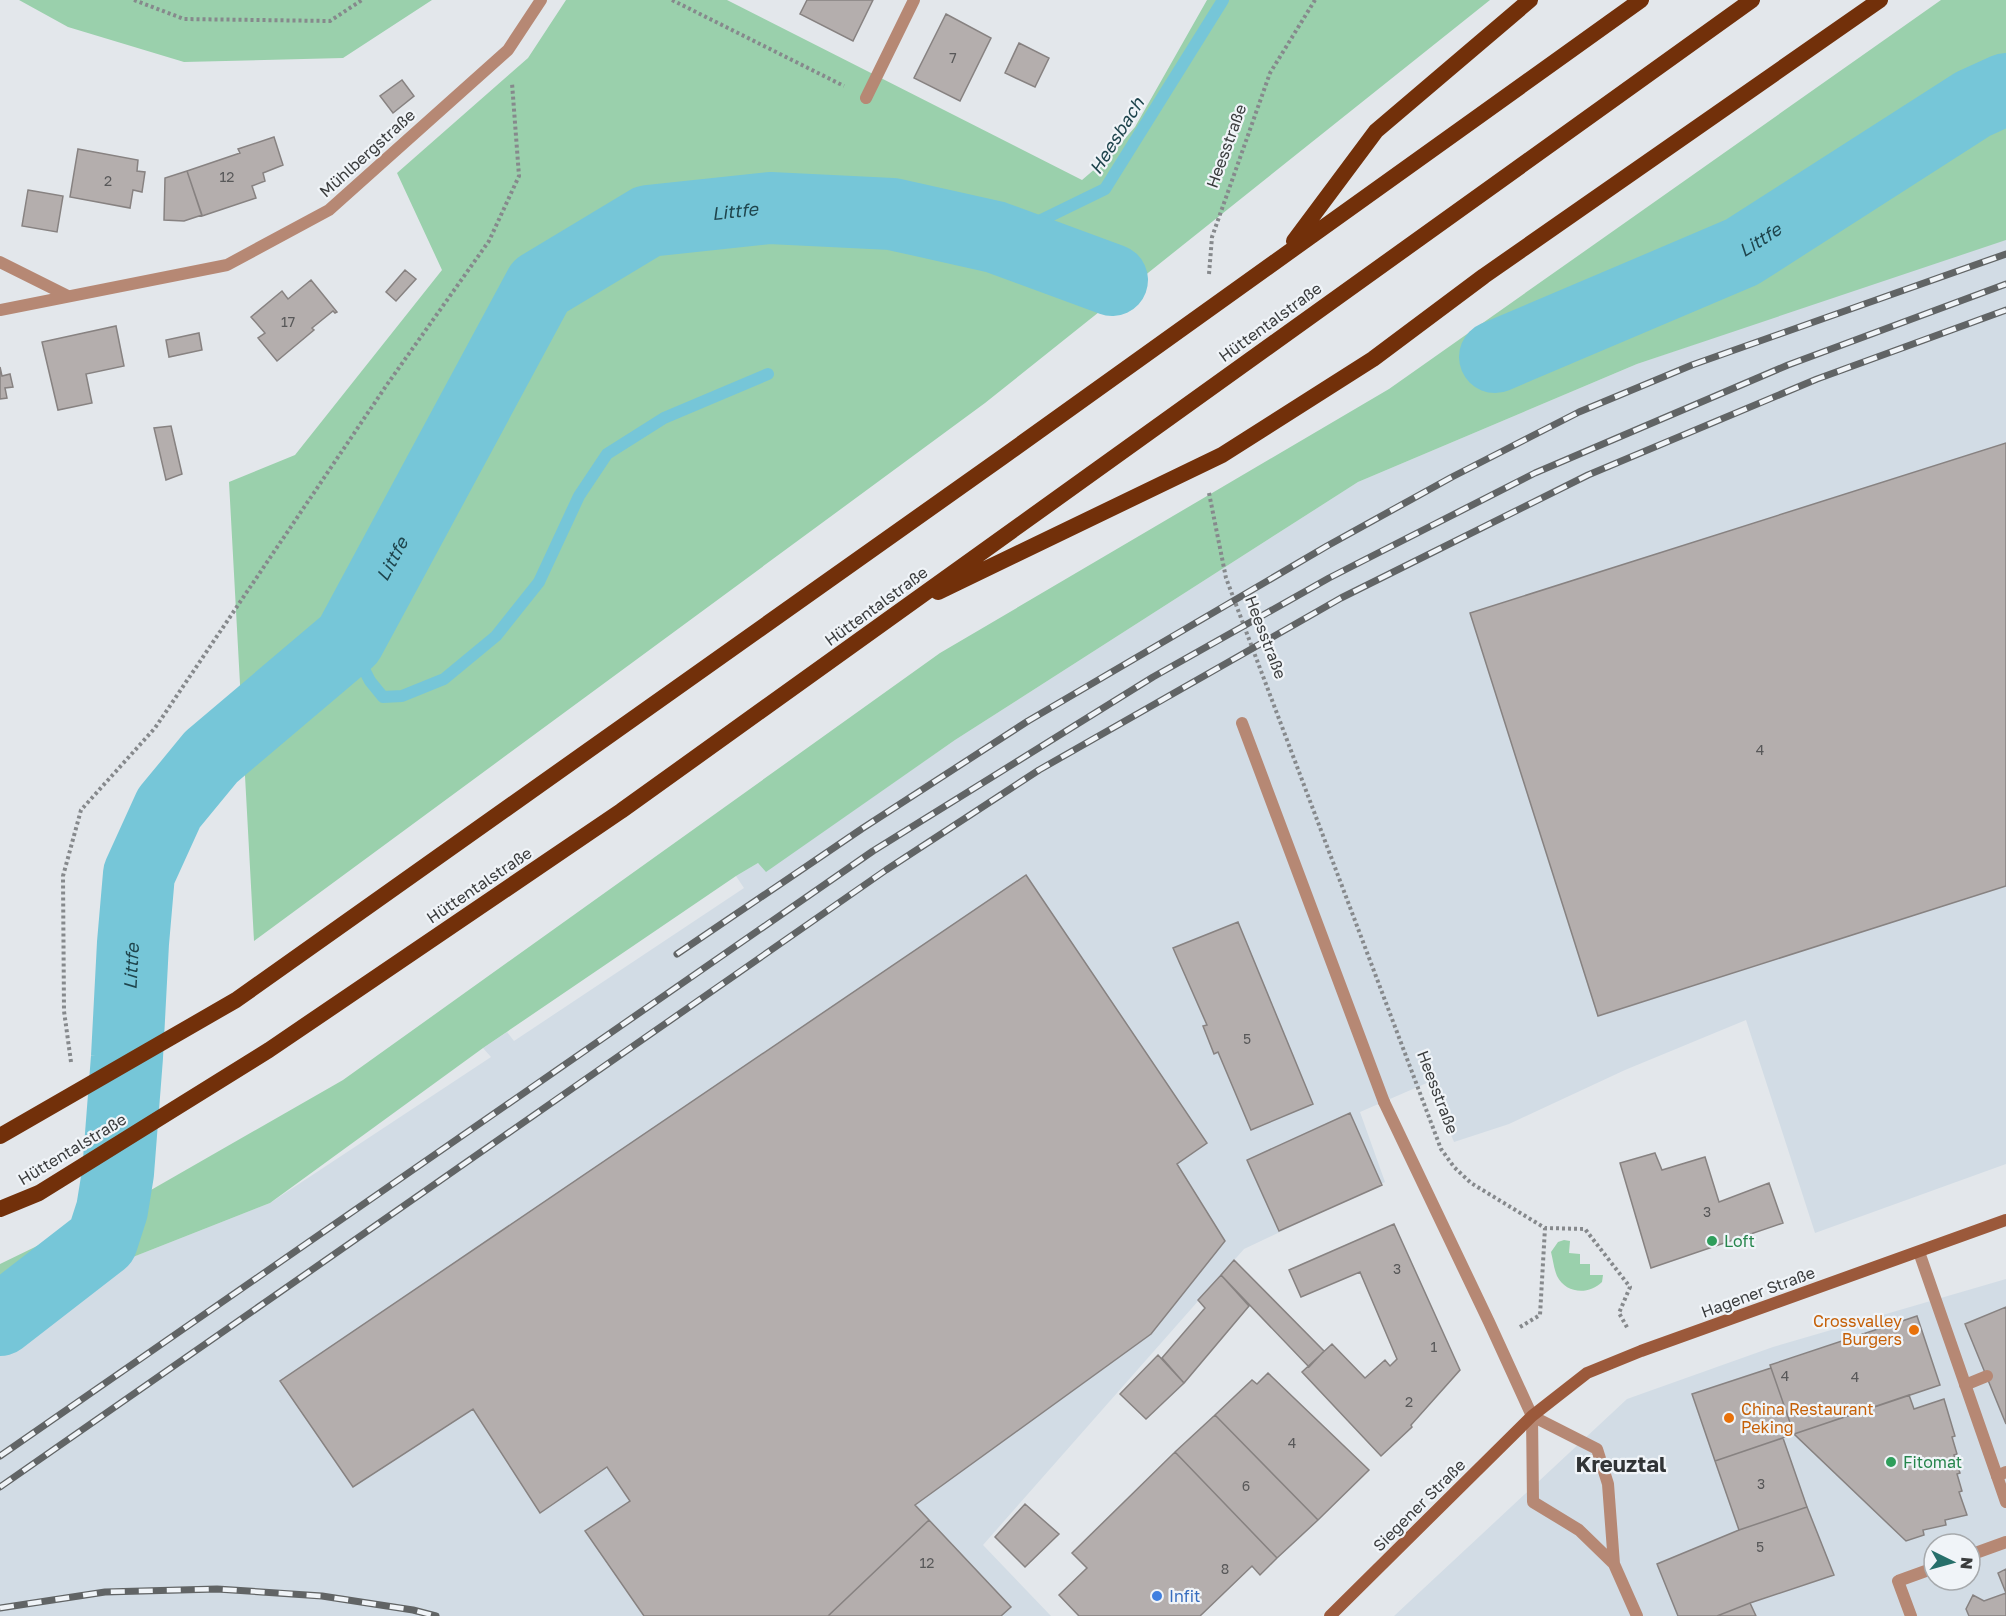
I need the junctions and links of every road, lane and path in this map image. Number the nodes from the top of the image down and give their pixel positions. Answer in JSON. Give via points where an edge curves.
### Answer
{"nodes":[{"id":1,"x":134,"y":0,"type":"edge"},
{"id":2,"x":362,"y":0,"type":"edge"},
{"id":3,"x":541,"y":0,"type":"edge"},
{"id":4,"x":672,"y":0,"type":"edge"},
{"id":5,"x":914,"y":0,"type":"edge"},
{"id":6,"x":1315,"y":0,"type":"edge"},
{"id":7,"x":1530,"y":0,"type":"edge"},
{"id":8,"x":1641,"y":0,"type":"edge"},
{"id":9,"x":1752,"y":0,"type":"edge"},
{"id":10,"x":1881,"y":0,"type":"edge"},
{"id":11,"x":508,"y":50,"type":"junction"},
{"id":12,"x":866,"y":98,"type":"joint"},
{"id":13,"x":1284,"y":254,"type":"junction"},
{"id":14,"x":0,"y":262,"type":"edge"},
{"id":15,"x":1208,"y":284,"type":"dead end"},
{"id":16,"x":68,"y":296,"type":"junction"},
{"id":17,"x":0,"y":310,"type":"edge"},
{"id":18,"x":1208,"y":488,"type":"dead end"},
{"id":19,"x":899,"y":611,"type":"junction"},
{"id":20,"x":1242,"y":723,"type":"dead end"},
{"id":21,"x":72,"y":1069,"type":"dead end"},
{"id":22,"x":0,"y":1136,"type":"edge"},
{"id":23,"x":0,"y":1209,"type":"edge"},
{"id":24,"x":2006,"y":1220,"type":"edge"},
{"id":25,"x":1545,"y":1228,"type":"junction"},
{"id":26,"x":1919,"y":1252,"type":"junction"},
{"id":27,"x":1497,"y":1340,"type":"junction"},
{"id":28,"x":1641,"y":1351,"type":"junction"},
{"id":29,"x":1987,"y":1376,"type":"dead end"},
{"id":30,"x":1965,"y":1385,"type":"junction"},
{"id":31,"x":1532,"y":1416,"type":"junction"},
{"id":32,"x":2001,"y":1474,"type":"edge"},
{"id":33,"x":2006,"y":1502,"type":"edge"},
{"id":34,"x":2006,"y":1542,"type":"edge"},
{"id":35,"x":1982,"y":1551,"type":"edge"},
{"id":36,"x":1614,"y":1564,"type":"junction"},
{"id":37,"x":1922,"y":1572,"type":"edge"},
{"id":38,"x":1330,"y":1616,"type":"edge"},
{"id":39,"x":1637,"y":1616,"type":"edge"},
{"id":40,"x":1911,"y":1616,"type":"edge"}],
"edges":[{"from":1,"to":2,"type":"path","via":[[184,18],[330,21]]},
{"from":3,"to":11,"type":"street","name":"Mühlbergstraße"},
{"from":4,"to":12,"type":"path"},
{"from":5,"to":12,"type":"street"},
{"from":6,"to":15,"type":"path","name":"Heesstraße","via":[[1270,74],[1212,237]]},
{"from":7,"to":13,"type":"highway","via":[[1376,131]]},
{"from":8,"to":13,"type":"highway"},
{"from":9,"to":19,"type":"highway","name":"Hüttentalstraße"},
{"from":10,"to":19,"type":"highway","via":[[1484,276],[1373,359],[1222,455]]},
{"from":11,"to":16,"type":"street","name":"Mühlbergstraße","via":[[329,210],[227,265]]},
{"from":11,"to":21,"type":"path","via":[[519,176],[489,241],[155,728],[81,810],[63,876],[64,1011]]},
{"from":13,"to":22,"type":"highway","via":[[236,1000]]},
{"from":14,"to":16,"type":"street"},
{"from":16,"to":17,"type":"street","name":"Mühlbergstraße"},
{"from":18,"to":25,"type":"path","name":"Heesstraße","via":[[1226,578],[1442,1149],[1470,1183]]},
{"from":19,"to":23,"type":"highway","name":"Hüttentalstraße","via":[[621,811],[269,1050],[39,1193]]},
{"from":20,"to":27,"type":"street","via":[[1384,1102]]},
{"from":24,"to":26,"type":"main road","name":"Hagener Straße"},
{"from":25,"to":27,"type":"path","via":[[1540,1315]]},
{"from":25,"to":28,"type":"path","name":"Heesstraße","via":[[1585,1229],[1630,1287],[1619,1313]]},
{"from":26,"to":28,"type":"main road","name":"Hagener Straße"},
{"from":26,"to":30,"type":"street"},
{"from":27,"to":31,"type":"street"},
{"from":28,"to":31,"type":"main road","name":"Hagener Straße","via":[[1587,1373]]},
{"from":29,"to":30,"type":"street"},
{"from":30,"to":32,"type":"street"},
{"from":31,"to":36,"type":"street","via":[[1533,1502],[1579,1530]]},
{"from":31,"to":36,"type":"street","via":[[1597,1449],[1608,1484]]},
{"from":31,"to":38,"type":"main road","name":"Siegener Straße"},
{"from":32,"to":33,"type":"street"},
{"from":34,"to":35,"type":"street"},
{"from":36,"to":39,"type":"street"},
{"from":37,"to":40,"type":"street","via":[[1898,1581]]}]}
